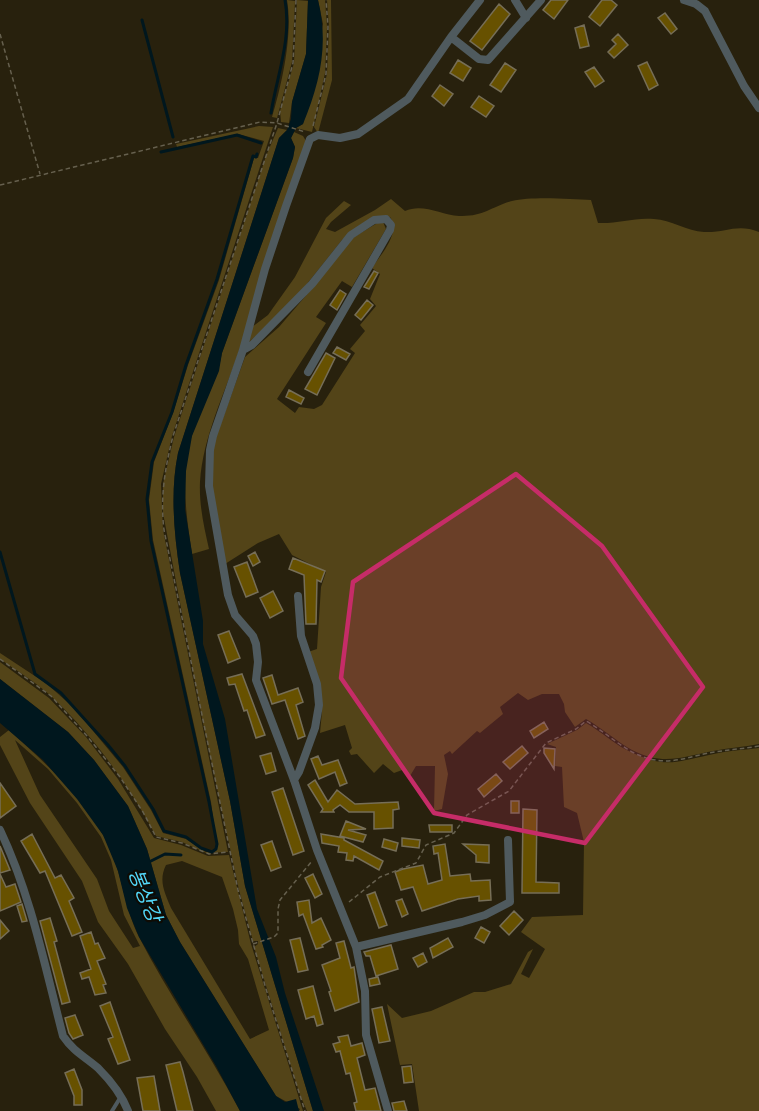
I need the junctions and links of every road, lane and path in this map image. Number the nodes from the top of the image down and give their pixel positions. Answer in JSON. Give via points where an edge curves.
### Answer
{"nodes":[{"id":1,"x":326,"y":0,"type":"edge"},
{"id":2,"x":480,"y":0,"type":"edge"},
{"id":3,"x":515,"y":0,"type":"edge"},
{"id":4,"x":541,"y":0,"type":"edge"},
{"id":5,"x":684,"y":0,"type":"edge"},
{"id":6,"x":526,"y":18,"type":"junction"},
{"id":7,"x":0,"y":34,"type":"edge"},
{"id":8,"x":451,"y":37,"type":"junction"},
{"id":9,"x":759,"y":108,"type":"edge"},
{"id":10,"x":300,"y":131,"type":"dead end"},
{"id":11,"x":318,"y":135,"type":"junction"},
{"id":12,"x":41,"y":175,"type":"junction"},
{"id":13,"x":0,"y":185,"type":"edge"},
{"id":14,"x":243,"y":350,"type":"junction"},
{"id":15,"x":308,"y":372,"type":"dead end"},
{"id":16,"x":298,"y":596,"type":"dead end"},
{"id":17,"x":0,"y":659,"type":"edge"},
{"id":18,"x":759,"y":746,"type":"edge"},
{"id":19,"x":294,"y":780,"type":"junction"},
{"id":20,"x":0,"y":830,"type":"edge"},
{"id":21,"x":508,"y":840,"type":"dead end"},
{"id":22,"x":317,"y":850,"type":"junction"},
{"id":23,"x":229,"y":852,"type":"dead end"},
{"id":24,"x":341,"y":909,"type":"junction"},
{"id":25,"x":252,"y":944,"type":"dead end"},
{"id":26,"x":356,"y":947,"type":"junction"},
{"id":27,"x":299,"y":1095,"type":"dead end"},
{"id":28,"x":121,"y":1097,"type":"junction"},
{"id":29,"x":112,"y":1111,"type":"edge"},
{"id":30,"x":128,"y":1111,"type":"edge"},
{"id":31,"x":305,"y":1111,"type":"edge"},
{"id":32,"x":388,"y":1111,"type":"edge"}],
"edges":[{"from":1,"to":11,"type":"path","via":[[326,74],[313,127]]},
{"from":2,"to":8,"type":"street"},
{"from":3,"to":6,"type":"street"},
{"from":4,"to":6,"type":"street"},
{"from":5,"to":9,"type":"street","via":[[705,11]]},
{"from":6,"to":8,"type":"street","via":[[485,61]]},
{"from":7,"to":12,"type":"path"},
{"from":8,"to":11,"type":"street","via":[[399,106],[351,136]]},
{"from":10,"to":12,"type":"path","via":[[260,122]]},
{"from":11,"to":14,"type":"street","via":[[308,144],[289,196]]},
{"from":12,"to":13,"type":"path"},
{"from":14,"to":15,"type":"street","via":[[312,284],[351,235],[374,220],[386,219],[390,230]]},
{"from":14,"to":19,"type":"street","via":[[213,436],[209,486],[228,595],[235,615],[256,644],[256,680]]},
{"from":16,"to":19,"type":"street","via":[[301,636],[317,684],[319,705],[315,728]]},
{"from":17,"to":23,"type":"path","via":[[51,696],[87,736],[120,777],[156,837],[208,854]]},
{"from":18,"to":24,"type":"path","via":[[660,762],[631,751],[586,721],[546,743],[509,790],[467,815],[454,833],[426,845],[416,863],[380,877]]},
{"from":19,"to":22,"type":"street"},
{"from":20,"to":28,"type":"street","via":[[27,897],[63,1036],[72,1050],[109,1079]]},
{"from":21,"to":26,"type":"street","via":[[510,902],[462,922]]},
{"from":22,"to":24,"type":"street"},
{"from":22,"to":25,"type":"path","via":[[280,900],[278,933]]},
{"from":24,"to":26,"type":"street"},
{"from":26,"to":32,"type":"street","via":[[365,992],[366,1035]]},
{"from":27,"to":31,"type":"path"},
{"from":28,"to":29,"type":"lane"},
{"from":28,"to":30,"type":"street"}]}
